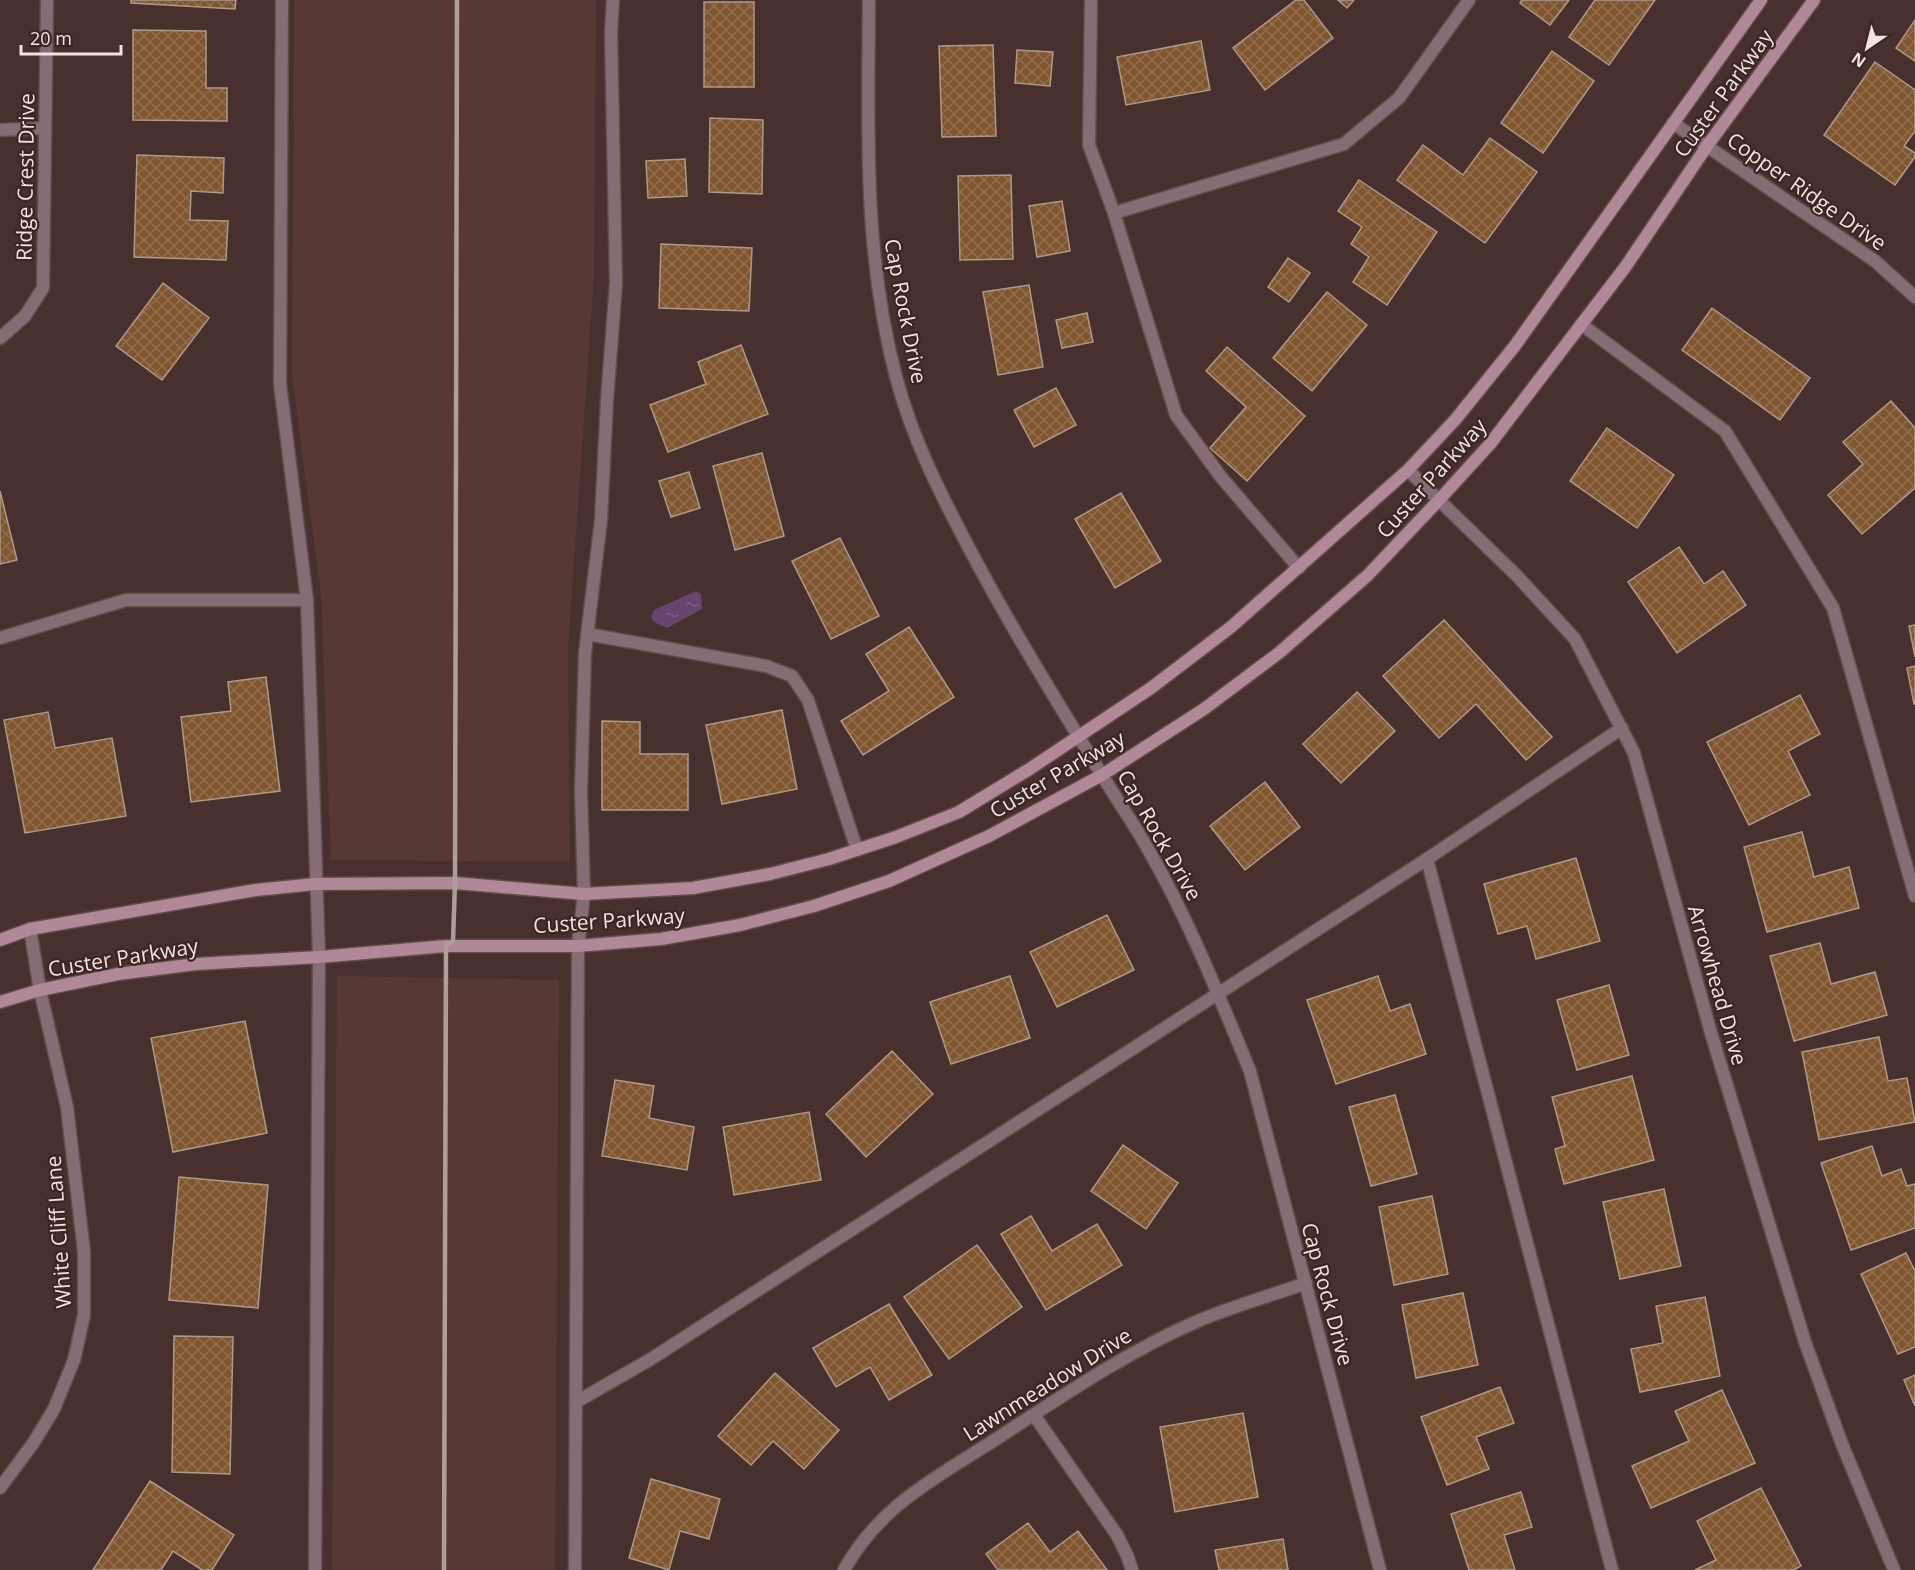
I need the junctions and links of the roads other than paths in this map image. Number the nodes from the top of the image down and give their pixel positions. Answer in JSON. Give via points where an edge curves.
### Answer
{"nodes":[{"id":1,"x":47,"y":0,"type":"edge"},
{"id":2,"x":282,"y":0,"type":"edge"},
{"id":3,"x":613,"y":0,"type":"edge"},
{"id":4,"x":869,"y":0,"type":"edge"},
{"id":5,"x":1091,"y":0,"type":"edge"},
{"id":6,"x":1469,"y":0,"type":"edge"},
{"id":7,"x":1761,"y":0,"type":"edge"},
{"id":8,"x":1814,"y":0,"type":"edge"},
{"id":9,"x":1673,"y":123,"type":"junction"},
{"id":10,"x":45,"y":128,"type":"junction"},
{"id":11,"x":0,"y":129,"type":"edge"},
{"id":12,"x":1707,"y":146,"type":"junction"},
{"id":13,"x":1113,"y":213,"type":"junction"},
{"id":14,"x":1915,"y":297,"type":"edge"},
{"id":15,"x":1581,"y":324,"type":"junction"},
{"id":16,"x":0,"y":338,"type":"edge"},
{"id":17,"x":1408,"y":470,"type":"junction"},
{"id":18,"x":1439,"y":500,"type":"junction"},
{"id":19,"x":1299,"y":568,"type":"junction"},
{"id":20,"x":306,"y":600,"type":"junction"},
{"id":21,"x":587,"y":634,"type":"junction"},
{"id":22,"x":0,"y":638,"type":"edge"},
{"id":23,"x":1622,"y":728,"type":"junction"},
{"id":24,"x":1079,"y":736,"type":"junction"},
{"id":25,"x":1102,"y":775,"type":"junction"},
{"id":26,"x":857,"y":850,"type":"junction"},
{"id":27,"x":1427,"y":859,"type":"junction"},
{"id":28,"x":315,"y":884,"type":"junction"},
{"id":29,"x":584,"y":894,"type":"junction"},
{"id":30,"x":1915,"y":896,"type":"edge"},
{"id":31,"x":30,"y":930,"type":"junction"},
{"id":32,"x":0,"y":940,"type":"edge"},
{"id":33,"x":578,"y":946,"type":"junction"},
{"id":34,"x":319,"y":957,"type":"junction"},
{"id":35,"x":40,"y":990,"type":"junction"},
{"id":36,"x":1218,"y":993,"type":"junction"},
{"id":37,"x":0,"y":1002,"type":"edge"},
{"id":38,"x":1306,"y":1282,"type":"junction"},
{"id":39,"x":576,"y":1402,"type":"junction"},
{"id":40,"x":1034,"y":1414,"type":"junction"},
{"id":41,"x":0,"y":1488,"type":"edge"},
{"id":42,"x":315,"y":1570,"type":"edge"},
{"id":43,"x":575,"y":1570,"type":"edge"},
{"id":44,"x":844,"y":1570,"type":"edge"},
{"id":45,"x":1132,"y":1570,"type":"edge"},
{"id":46,"x":1380,"y":1570,"type":"edge"},
{"id":47,"x":1612,"y":1570,"type":"edge"},
{"id":48,"x":1894,"y":1570,"type":"edge"}],
"edges":[{"from":1,"to":10,"type":"street","name":"Ridge Crest Drive"},
{"from":2,"to":20,"type":"street","via":[[280,384]]},
{"from":3,"to":21,"type":"street","via":[[616,283],[601,520]]},
{"from":4,"to":24,"type":"street","name":"Cap Rock Drive","via":[[867,164],[872,241],[896,378],[937,489],[1008,621]]},
{"from":5,"to":13,"type":"street","via":[[1089,145]]},
{"from":6,"to":13,"type":"street","via":[[1399,99],[1344,144]]},
{"from":7,"to":9,"type":"street","name":"Custer Parkway"},
{"from":8,"to":12,"type":"street","name":"Custer Parkway"},
{"from":9,"to":12,"type":"street","name":"Copper Ridge Drive"},
{"from":9,"to":17,"type":"street","name":"Custer Parkway","via":[[1514,347]]},
{"from":10,"to":11,"type":"street"},
{"from":10,"to":16,"type":"street","name":"Ridge Crest Drive","via":[[43,288],[25,316]]},
{"from":12,"to":14,"type":"street","name":"Copper Ridge Drive","via":[[1875,261]]},
{"from":12,"to":15,"type":"street","name":"Custer Parkway","via":[[1626,266]]},
{"from":13,"to":19,"type":"street","via":[[1176,415],[1221,477]]},
{"from":15,"to":18,"type":"street","name":"Custer Parkway","via":[[1490,444]]},
{"from":15,"to":30,"type":"street","via":[[1725,431],[1833,608]]},
{"from":17,"to":18,"type":"street","name":"Arrowhead Drive"},
{"from":17,"to":19,"type":"street","name":"Custer Parkway"},
{"from":18,"to":23,"type":"street","name":"Arrowhead Drive","via":[[1518,576],[1575,639]]},
{"from":18,"to":25,"type":"street","name":"Custer Parkway","via":[[1368,575],[1280,652],[1204,709]]},
{"from":19,"to":24,"type":"street","name":"Custer Parkway","via":[[1231,627]]},
{"from":20,"to":22,"type":"street","via":[[126,600]]},
{"from":20,"to":28,"type":"street"},
{"from":21,"to":26,"type":"street","via":[[766,666],[792,676],[808,700]]},
{"from":21,"to":29,"type":"street","via":[[581,792]]},
{"from":23,"to":27,"type":"street"},
{"from":23,"to":48,"type":"street","name":"Arrowhead Drive","via":[[1634,753],[1711,1033],[1805,1342]]},
{"from":24,"to":25,"type":"street","name":"Cap Rock Drive"},
{"from":24,"to":26,"type":"street","name":"Custer Parkway","via":[[959,812]]},
{"from":25,"to":33,"type":"street","name":"Custer Parkway","via":[[989,836],[889,881],[814,906],[661,939]]},
{"from":25,"to":36,"type":"street","name":"Cap Rock Drive","via":[[1176,899]]},
{"from":26,"to":29,"type":"street","name":"Custer Parkway","via":[[770,874],[693,888]]},
{"from":27,"to":36,"type":"street"},
{"from":27,"to":47,"type":"street"},
{"from":28,"to":29,"type":"street","name":"Custer Parkway","via":[[455,883]]},
{"from":28,"to":31,"type":"street","name":"Custer Parkway","via":[[256,890]]},
{"from":28,"to":34,"type":"street"},
{"from":29,"to":33,"type":"street"},
{"from":31,"to":32,"type":"street","name":"Custer Parkway"},
{"from":31,"to":35,"type":"street","name":"White Cliff Lane"},
{"from":33,"to":34,"type":"street","name":"Custer Parkway","via":[[446,946]]},
{"from":33,"to":39,"type":"street"},
{"from":34,"to":35,"type":"street","name":"Custer Parkway","via":[[196,964]]},
{"from":34,"to":42,"type":"street"},
{"from":35,"to":37,"type":"street","name":"Custer Parkway"},
{"from":35,"to":41,"type":"street","name":"White Cliff Lane","via":[[67,1107],[84,1252],[84,1316],[74,1360],[54,1409]]},
{"from":36,"to":38,"type":"street","name":"Cap Rock Drive","via":[[1250,1071]]},
{"from":36,"to":39,"type":"street","via":[[651,1359]]},
{"from":38,"to":40,"type":"street","name":"Lawnmeadow Drive","via":[[1200,1320],[1142,1348]]},
{"from":38,"to":46,"type":"street","name":"Cap Rock Drive"},
{"from":39,"to":43,"type":"street"},
{"from":40,"to":44,"type":"street","name":"Lawnmeadow Drive","via":[[904,1498],[872,1530]]},
{"from":40,"to":45,"type":"street","via":[[1117,1535]]}]}
